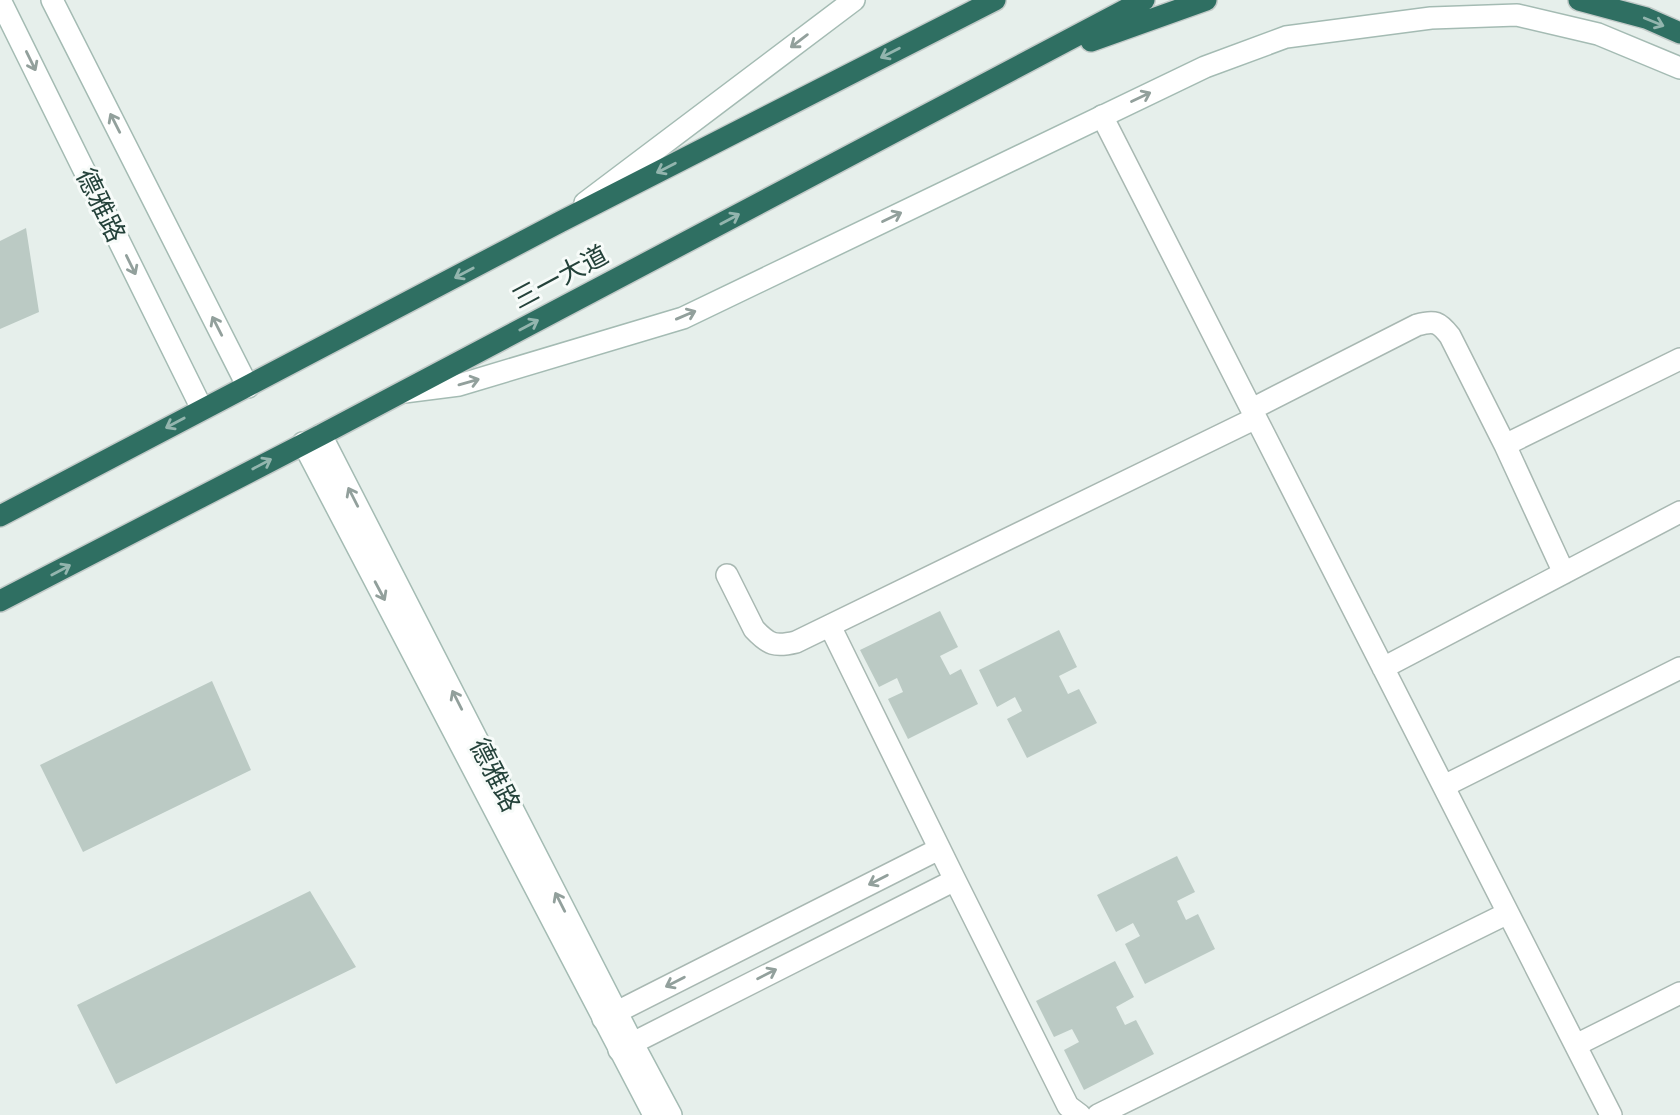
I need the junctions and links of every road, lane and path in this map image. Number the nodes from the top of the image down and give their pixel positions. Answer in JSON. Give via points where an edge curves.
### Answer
{"nodes":[{"id":1,"x":0,"y":0,"type":"edge"},
{"id":2,"x":52,"y":0,"type":"edge"},
{"id":3,"x":854,"y":0,"type":"edge"},
{"id":4,"x":993,"y":0,"type":"edge"},
{"id":5,"x":1144,"y":0,"type":"edge"},
{"id":6,"x":1206,"y":0,"type":"edge"},
{"id":7,"x":1579,"y":0,"type":"edge"},
{"id":8,"x":1680,"y":33,"type":"edge"},
{"id":9,"x":1017,"y":68,"type":"junction"},
{"id":10,"x":1680,"y":68,"type":"edge"},
{"id":11,"x":1102,"y":116,"type":"junction"},
{"id":12,"x":560,"y":222,"type":"junction"},
{"id":13,"x":1680,"y":359,"type":"edge"},
{"id":14,"x":248,"y":387,"type":"junction"},
{"id":15,"x":402,"y":392,"type":"junction"},
{"id":16,"x":202,"y":409,"type":"junction"},
{"id":17,"x":1254,"y":414,"type":"junction"},
{"id":18,"x":312,"y":439,"type":"junction"},
{"id":19,"x":1506,"y":445,"type":"junction"},
{"id":20,"x":1680,"y":512,"type":"edge"},
{"id":21,"x":0,"y":516,"type":"edge"},
{"id":22,"x":1564,"y":573,"type":"junction"},
{"id":23,"x":727,"y":575,"type":"dead end"},
{"id":24,"x":0,"y":601,"type":"edge"},
{"id":25,"x":830,"y":626,"type":"junction"},
{"id":26,"x":1383,"y":668,"type":"junction"},
{"id":27,"x":1680,"y":668,"type":"edge"},
{"id":28,"x":1444,"y":786,"type":"junction"},
{"id":29,"x":939,"y":849,"type":"junction"},
{"id":30,"x":954,"y":880,"type":"junction"},
{"id":31,"x":1508,"y":913,"type":"junction"},
{"id":32,"x":1680,"y":993,"type":"edge"},
{"id":33,"x":610,"y":1016,"type":"junction"},
{"id":34,"x":1576,"y":1045,"type":"junction"},
{"id":35,"x":625,"y":1046,"type":"junction"},
{"id":36,"x":654,"y":1115,"type":"edge"},
{"id":37,"x":671,"y":1115,"type":"edge"},
{"id":38,"x":1080,"y":1115,"type":"edge"},
{"id":39,"x":1098,"y":1115,"type":"edge"},
{"id":40,"x":1611,"y":1115,"type":"edge"}],
"edges":[{"from":1,"to":16,"type":"street","name":"德雅路","one_way":true},
{"from":14,"to":2,"type":"street","name":"德雅路","one_way":true},
{"from":3,"to":12,"type":"street","one_way":true},
{"from":4,"to":12,"type":"highway","name":"三一大道","one_way":true},
{"from":5,"to":9,"type":"highway","name":"三一大道"},
{"from":6,"to":9,"type":"highway"},
{"from":7,"to":8,"type":"highway","one_way":true,"via":[[1646,18]]},
{"from":15,"to":9,"type":"highway","name":"三一大道","one_way":true},
{"from":11,"to":10,"type":"street","one_way":true,"via":[[1205,67],[1286,37],[1431,18],[1517,15],[1598,34]]},
{"from":15,"to":11,"type":"street","one_way":true,"via":[[459,385],[683,318]]},
{"from":11,"to":17,"type":"street"},
{"from":12,"to":14,"type":"highway","name":"三一大道","one_way":true},
{"from":13,"to":19,"type":"street"},
{"from":14,"to":16,"type":"highway","name":"三一大道"},
{"from":15,"to":18,"type":"highway","name":"三一大道"},
{"from":16,"to":21,"type":"highway","name":"三一大道","one_way":true},
{"from":17,"to":19,"type":"street","via":[[1430,322],[1441,325],[1450,336]]},
{"from":17,"to":25,"type":"street"},
{"from":17,"to":26,"type":"street"},
{"from":24,"to":18,"type":"highway","name":"三一大道","one_way":true},
{"from":18,"to":33,"type":"street","name":"德雅路"},
{"from":19,"to":22,"type":"street"},
{"from":20,"to":22,"type":"street"},
{"from":22,"to":26,"type":"street"},
{"from":23,"to":25,"type":"street","via":[[754,629],[768,642],[780,646],[796,642]]},
{"from":25,"to":29,"type":"street"},
{"from":26,"to":28,"type":"street"},
{"from":27,"to":28,"type":"street"},
{"from":28,"to":31,"type":"street"},
{"from":29,"to":30,"type":"street"},
{"from":29,"to":33,"type":"street","one_way":true},
{"from":35,"to":30,"type":"street","one_way":true},
{"from":30,"to":38,"type":"street","via":[[1068,1106]]},
{"from":31,"to":34,"type":"street"},
{"from":31,"to":39,"type":"street"},
{"from":32,"to":34,"type":"street"},
{"from":33,"to":35,"type":"street","name":"德雅路"},
{"from":34,"to":40,"type":"street"},
{"from":35,"to":36,"type":"street","name":"德雅路"},
{"from":35,"to":37,"type":"street","name":"德雅路"}]}
